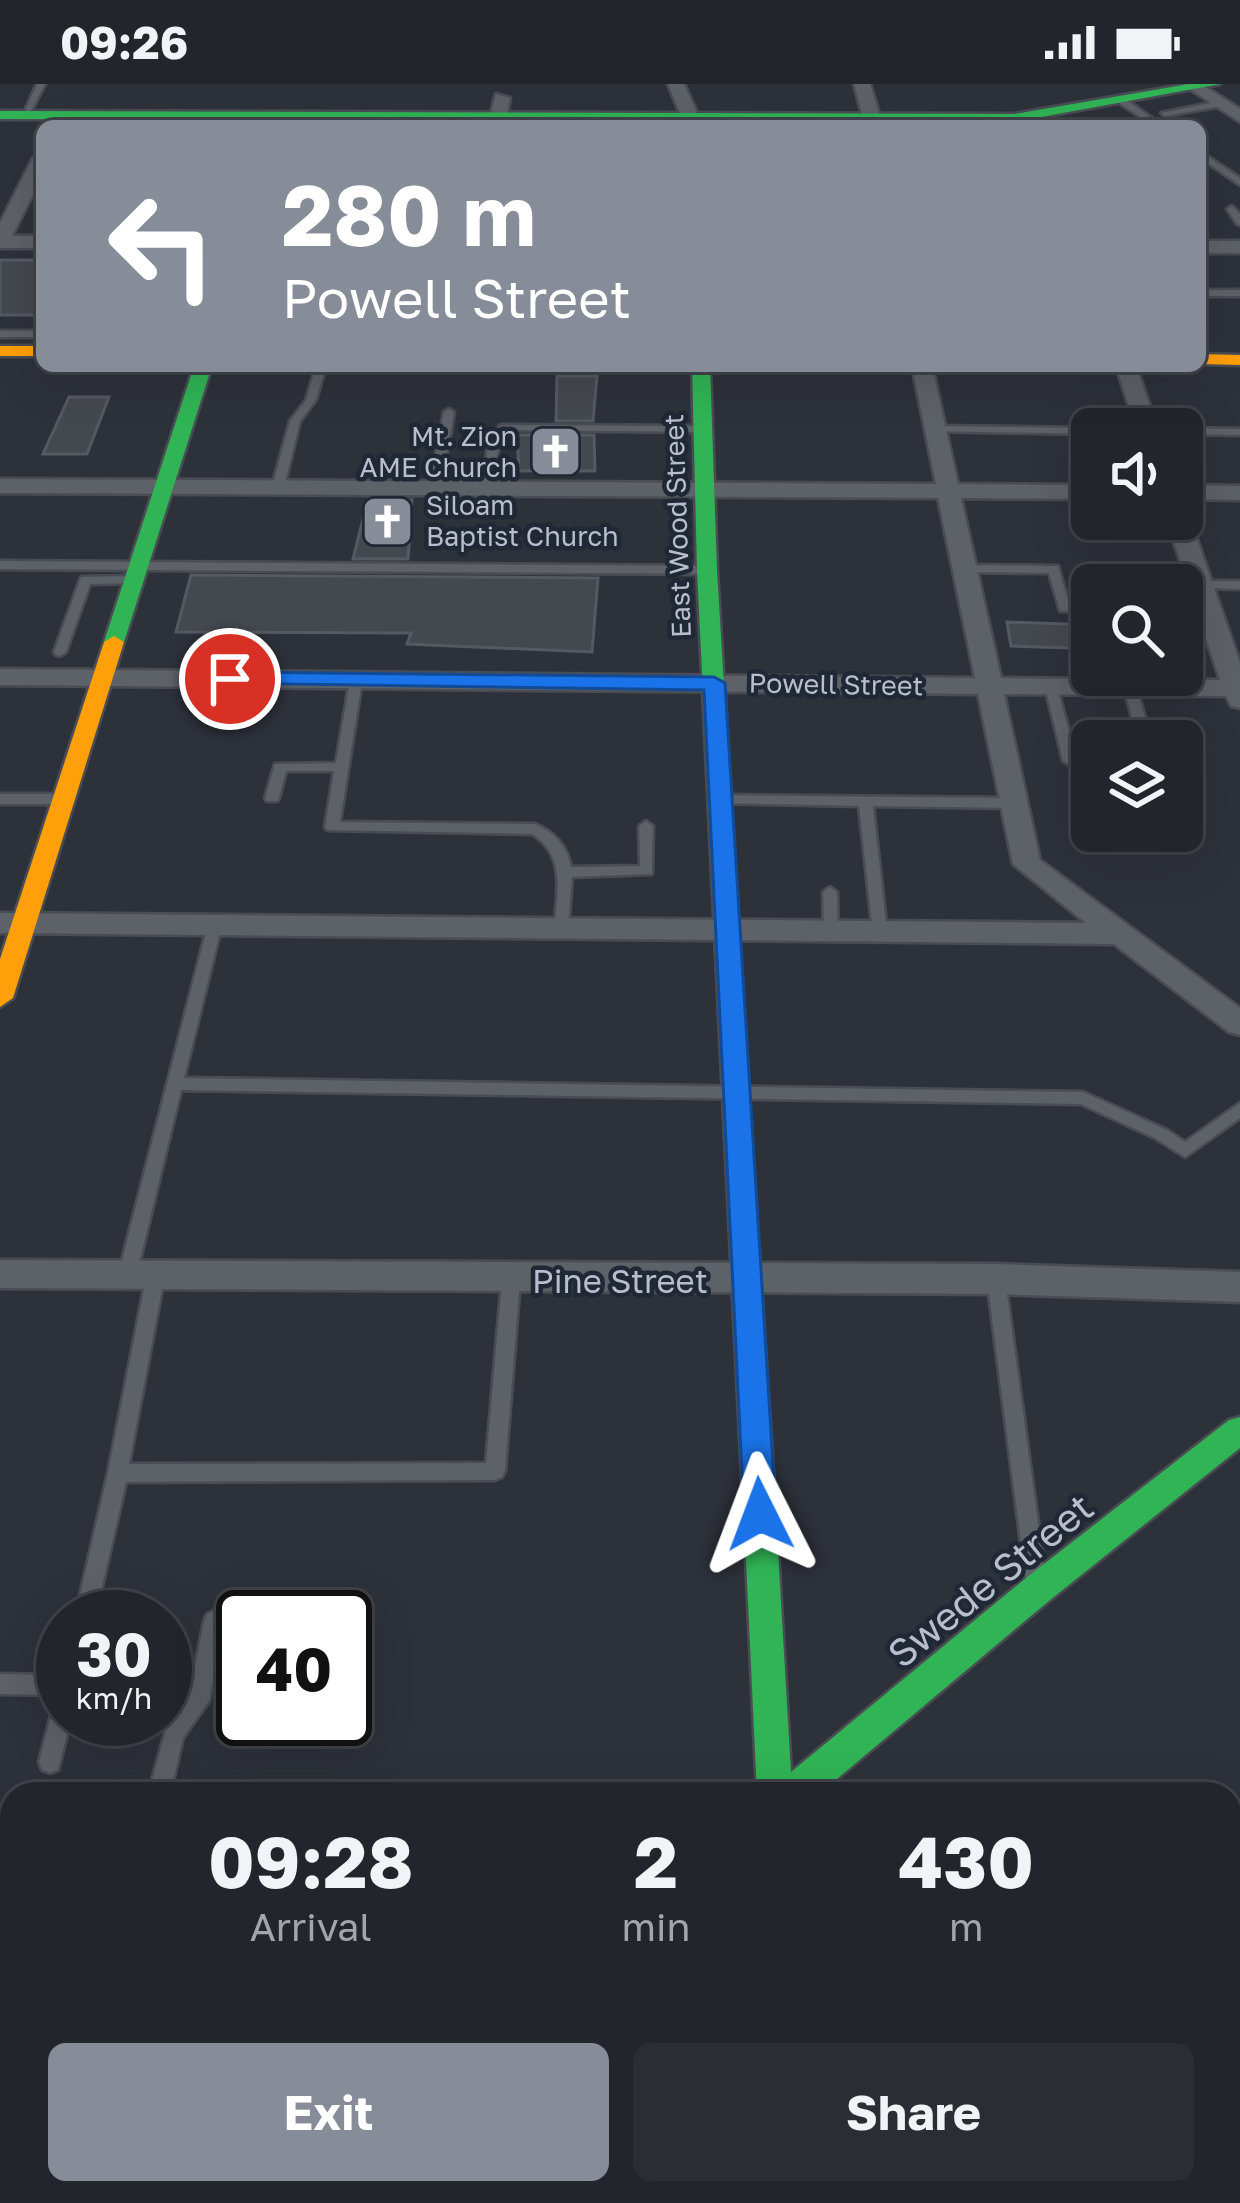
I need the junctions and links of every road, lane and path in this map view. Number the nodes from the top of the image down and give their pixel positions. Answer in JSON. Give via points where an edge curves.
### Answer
{"nodes":[{"id":1,"x":41,"y":84,"type":"edge"},
{"id":2,"x":296,"y":84,"type":"edge"},
{"id":3,"x":676,"y":84,"type":"edge"},
{"id":4,"x":862,"y":84,"type":"edge"},
{"id":5,"x":1204,"y":90,"type":"edge"},
{"id":6,"x":1121,"y":100,"type":"junction"},
{"id":7,"x":498,"y":113,"type":"edge"},
{"id":8,"x":1165,"y":113,"type":"dead end"},
{"id":9,"x":12,"y":115,"type":"edge"},
{"id":10,"x":1240,"y":117,"type":"edge"},
{"id":11,"x":61,"y":120,"type":"edge"},
{"id":12,"x":283,"y":120,"type":"edge"},
{"id":13,"x":404,"y":120,"type":"edge"},
{"id":14,"x":571,"y":120,"type":"edge"},
{"id":15,"x":693,"y":120,"type":"edge"},
{"id":16,"x":872,"y":120,"type":"edge"},
{"id":17,"x":1042,"y":120,"type":"edge"},
{"id":18,"x":1150,"y":120,"type":"edge"},
{"id":19,"x":1206,"y":158,"type":"edge"},
{"id":20,"x":36,"y":170,"type":"edge"},
{"id":21,"x":1240,"y":182,"type":"edge"},
{"id":22,"x":1232,"y":209,"type":"dead end"},
{"id":23,"x":1240,"y":222,"type":"edge"},
{"id":24,"x":0,"y":242,"type":"edge"},
{"id":25,"x":36,"y":242,"type":"edge"},
{"id":26,"x":1206,"y":247,"type":"edge"},
{"id":27,"x":1240,"y":247,"type":"edge"},
{"id":28,"x":1206,"y":293,"type":"edge"},
{"id":29,"x":1240,"y":293,"type":"edge"},
{"id":30,"x":0,"y":334,"type":"edge"},
{"id":31,"x":36,"y":334,"type":"edge"},
{"id":32,"x":0,"y":351,"type":"edge"},
{"id":33,"x":36,"y":351,"type":"edge"},
{"id":34,"x":1206,"y":359,"type":"edge"},
{"id":35,"x":1240,"y":360,"type":"edge"},
{"id":36,"x":201,"y":372,"type":"edge"},
{"id":37,"x":319,"y":372,"type":"edge"},
{"id":38,"x":701,"y":372,"type":"edge"},
{"id":39,"x":923,"y":372,"type":"edge"},
{"id":40,"x":1128,"y":372,"type":"edge"},
{"id":41,"x":1140,"y":408,"type":"edge"},
{"id":42,"x":448,"y":412,"type":"dead end"},
{"id":43,"x":704,"y":429,"type":"junction"},
{"id":44,"x":934,"y":429,"type":"junction"},
{"id":45,"x":1071,"y":430,"type":"edge"},
{"id":46,"x":1203,"y":431,"type":"edge"},
{"id":47,"x":1240,"y":432,"type":"edge"},
{"id":48,"x":0,"y":486,"type":"edge"},
{"id":49,"x":163,"y":487,"type":"junction"},
{"id":50,"x":278,"y":487,"type":"junction"},
{"id":51,"x":435,"y":488,"type":"junction"},
{"id":52,"x":485,"y":488,"type":"junction"},
{"id":53,"x":706,"y":490,"type":"junction"},
{"id":54,"x":947,"y":492,"type":"junction"},
{"id":55,"x":1071,"y":492,"type":"edge"},
{"id":56,"x":1203,"y":492,"type":"edge"},
{"id":57,"x":1240,"y":493,"type":"edge"},
{"id":58,"x":1186,"y":540,"type":"edge"},
{"id":59,"x":0,"y":565,"type":"edge"},
{"id":60,"x":963,"y":569,"type":"junction"},
{"id":61,"x":706,"y":570,"type":"junction"},
{"id":62,"x":135,"y":573,"type":"junction"},
{"id":63,"x":1240,"y":585,"type":"edge"},
{"id":64,"x":1206,"y":597,"type":"junction"},
{"id":65,"x":1203,"y":598,"type":"edge"},
{"id":66,"x":1071,"y":608,"type":"edge"},
{"id":67,"x":60,"y":652,"type":"dead end"},
{"id":68,"x":0,"y":677,"type":"edge"},
{"id":69,"x":104,"y":677,"type":"junction"},
{"id":70,"x":356,"y":680,"type":"junction"},
{"id":71,"x":714,"y":683,"type":"junction"},
{"id":72,"x":986,"y":686,"type":"junction"},
{"id":73,"x":1051,"y":687,"type":"junction"},
{"id":74,"x":1071,"y":687,"type":"edge"},
{"id":75,"x":1203,"y":690,"type":"edge"},
{"id":76,"x":1239,"y":692,"type":"edge"},
{"id":77,"x":1070,"y":761,"type":"dead end"},
{"id":78,"x":342,"y":767,"type":"junction"},
{"id":79,"x":272,"y":798,"type":"dead end"},
{"id":80,"x":0,"y":799,"type":"edge"},
{"id":81,"x":62,"y":799,"type":"junction"},
{"id":82,"x":719,"y":800,"type":"junction"},
{"id":83,"x":865,"y":801,"type":"junction"},
{"id":84,"x":1012,"y":802,"type":"junction"},
{"id":85,"x":646,"y":826,"type":"dead end"},
{"id":86,"x":565,"y":872,"type":"junction"},
{"id":87,"x":830,"y":892,"type":"dead end"},
{"id":88,"x":12,"y":923,"type":"edge"},
{"id":89,"x":215,"y":924,"type":"junction"},
{"id":90,"x":561,"y":929,"type":"junction"},
{"id":91,"x":728,"y":932,"type":"junction"},
{"id":92,"x":831,"y":933,"type":"junction"},
{"id":93,"x":880,"y":933,"type":"junction"},
{"id":94,"x":1119,"y":934,"type":"junction"},
{"id":95,"x":0,"y":998,"type":"edge"},
{"id":96,"x":1240,"y":1024,"type":"edge"},
{"id":97,"x":173,"y":1084,"type":"junction"},
{"id":98,"x":736,"y":1094,"type":"junction"},
{"id":99,"x":1240,"y":1109,"type":"edge"},
{"id":100,"x":142,"y":1272,"type":"junction"},
{"id":101,"x":0,"y":1274,"type":"edge"},
{"id":102,"x":996,"y":1279,"type":"junction"},
{"id":103,"x":511,"y":1280,"type":"junction"},
{"id":104,"x":748,"y":1280,"type":"junction"},
{"id":105,"x":1240,"y":1287,"type":"edge"},
{"id":106,"x":1240,"y":1430,"type":"edge"},
{"id":107,"x":118,"y":1473,"type":"junction"},
{"id":108,"x":1037,"y":1589,"type":"junction"},
{"id":109,"x":91,"y":1590,"type":"edge"},
{"id":110,"x":214,"y":1621,"type":"dead end"},
{"id":111,"x":0,"y":1684,"type":"edge"},
{"id":112,"x":36,"y":1685,"type":"edge"},
{"id":113,"x":54,"y":1746,"type":"edge"},
{"id":114,"x":50,"y":1762,"type":"dead end"},
{"id":115,"x":162,"y":1782,"type":"edge"},
{"id":116,"x":774,"y":1782,"type":"edge"},
{"id":117,"x":806,"y":1782,"type":"edge"}],
"edges":[{"from":1,"to":9,"type":"lane"},
{"from":2,"to":12,"type":"main road"},
{"from":3,"to":15,"type":"street"},
{"from":4,"to":16,"type":"street"},
{"from":5,"to":6,"type":"main road"},
{"from":5,"to":8,"type":"lane"},
{"from":5,"to":10,"type":"street"},
{"from":6,"to":17,"type":"main road"},
{"from":6,"to":18,"type":"lane"},
{"from":7,"to":13,"type":"main road"},
{"from":7,"to":14,"type":"main road"},
{"from":9,"to":11,"type":"main road"},
{"from":19,"to":21,"type":"lane"},
{"from":20,"to":24,"type":"street"},
{"from":22,"to":23,"type":"lane"},
{"from":24,"to":25,"type":"street"},
{"from":26,"to":27,"type":"street"},
{"from":28,"to":29,"type":"lane"},
{"from":30,"to":31,"type":"lane"},
{"from":32,"to":33,"type":"main road"},
{"from":34,"to":35,"type":"main road"},
{"from":36,"to":49,"type":"main road"},
{"from":37,"to":50,"type":"lane","via":[[295,421]]},
{"from":38,"to":43,"type":"main road","name":"East Wood Street"},
{"from":39,"to":44,"type":"street"},
{"from":40,"to":41,"type":"street"},
{"from":42,"to":51,"type":"lane"},
{"from":43,"to":52,"type":"lane","via":[[505,427],[496,434]]},
{"from":43,"to":53,"type":"main road","name":"East Wood Street"},
{"from":44,"to":45,"type":"lane"},
{"from":44,"to":54,"type":"street"},
{"from":46,"to":47,"type":"lane"},
{"from":48,"to":49,"type":"street"},
{"from":49,"to":50,"type":"street"},
{"from":49,"to":62,"type":"main road"},
{"from":50,"to":51,"type":"street"},
{"from":51,"to":52,"type":"street"},
{"from":52,"to":53,"type":"street"},
{"from":53,"to":54,"type":"street"},
{"from":53,"to":61,"type":"main road","name":"East Wood Street"},
{"from":54,"to":55,"type":"street"},
{"from":54,"to":60,"type":"street"},
{"from":56,"to":57,"type":"street"},
{"from":58,"to":64,"type":"street"},
{"from":59,"to":62,"type":"lane"},
{"from":60,"to":66,"type":"lane","via":[[1054,569],[1064,608]]},
{"from":60,"to":72,"type":"street"},
{"from":61,"to":62,"type":"lane"},
{"from":61,"to":71,"type":"main road","name":"East Wood Street"},
{"from":62,"to":67,"type":"lane","via":[[86,580]]},
{"from":62,"to":69,"type":"main road"},
{"from":63,"to":64,"type":"lane"},
{"from":64,"to":65,"type":"lane"},
{"from":64,"to":76,"type":"street"},
{"from":68,"to":69,"type":"street","name":"Powell Street"},
{"from":69,"to":70,"type":"street","name":"Powell Street"},
{"from":69,"to":81,"type":"main road"},
{"from":70,"to":71,"type":"street","name":"Powell Street"},
{"from":70,"to":78,"type":"lane"},
{"from":71,"to":72,"type":"street","name":"Powell Street"},
{"from":71,"to":82,"type":"main road","name":"East Wood Street"},
{"from":72,"to":73,"type":"street","name":"Powell Street"},
{"from":72,"to":84,"type":"street"},
{"from":73,"to":74,"type":"street","name":"Powell Street"},
{"from":73,"to":77,"type":"lane"},
{"from":75,"to":76,"type":"street","name":"Powell Street"},
{"from":78,"to":79,"type":"lane","via":[[280,766]]},
{"from":78,"to":86,"type":"lane","via":[[332,827],[535,829],[560,847]]},
{"from":80,"to":81,"type":"lane"},
{"from":81,"to":88,"type":"main road"},
{"from":82,"to":83,"type":"lane"},
{"from":82,"to":91,"type":"main road","name":"East Wood Street"},
{"from":83,"to":84,"type":"lane"},
{"from":83,"to":93,"type":"lane"},
{"from":84,"to":94,"type":"street","via":[[1028,864]]},
{"from":85,"to":86,"type":"lane","via":[[647,871]]},
{"from":86,"to":90,"type":"lane"},
{"from":87,"to":92,"type":"lane"},
{"from":88,"to":89,"type":"street"},
{"from":88,"to":95,"type":"main road"},
{"from":89,"to":90,"type":"street"},
{"from":89,"to":97,"type":"lane"},
{"from":90,"to":91,"type":"street"},
{"from":91,"to":92,"type":"street"},
{"from":91,"to":98,"type":"main road","name":"East Wood Street"},
{"from":92,"to":93,"type":"street"},
{"from":93,"to":94,"type":"street"},
{"from":94,"to":96,"type":"street"},
{"from":97,"to":98,"type":"lane"},
{"from":97,"to":100,"type":"lane"},
{"from":98,"to":99,"type":"lane","via":[[1083,1097],[1186,1151]]},
{"from":98,"to":104,"type":"main road","name":"East Wood Street"},
{"from":100,"to":101,"type":"street","name":"Pine Street"},
{"from":100,"to":103,"type":"street","name":"Pine Street"},
{"from":100,"to":107,"type":"lane"},
{"from":102,"to":104,"type":"street","name":"Pine Street"},
{"from":102,"to":105,"type":"street","name":"Pine Street"},
{"from":102,"to":108,"type":"lane"},
{"from":103,"to":104,"type":"street","name":"Pine Street"},
{"from":103,"to":107,"type":"lane","via":[[495,1472]]},
{"from":104,"to":116,"type":"main road","name":"East Wood Street"},
{"from":106,"to":108,"type":"main road","name":"Swede Street"},
{"from":107,"to":109,"type":"lane"},
{"from":108,"to":117,"type":"main road","name":"Swede Street"},
{"from":110,"to":115,"type":"lane","via":[[199,1701],[174,1733]]},
{"from":111,"to":112,"type":"lane"},
{"from":113,"to":114,"type":"lane"}]}
